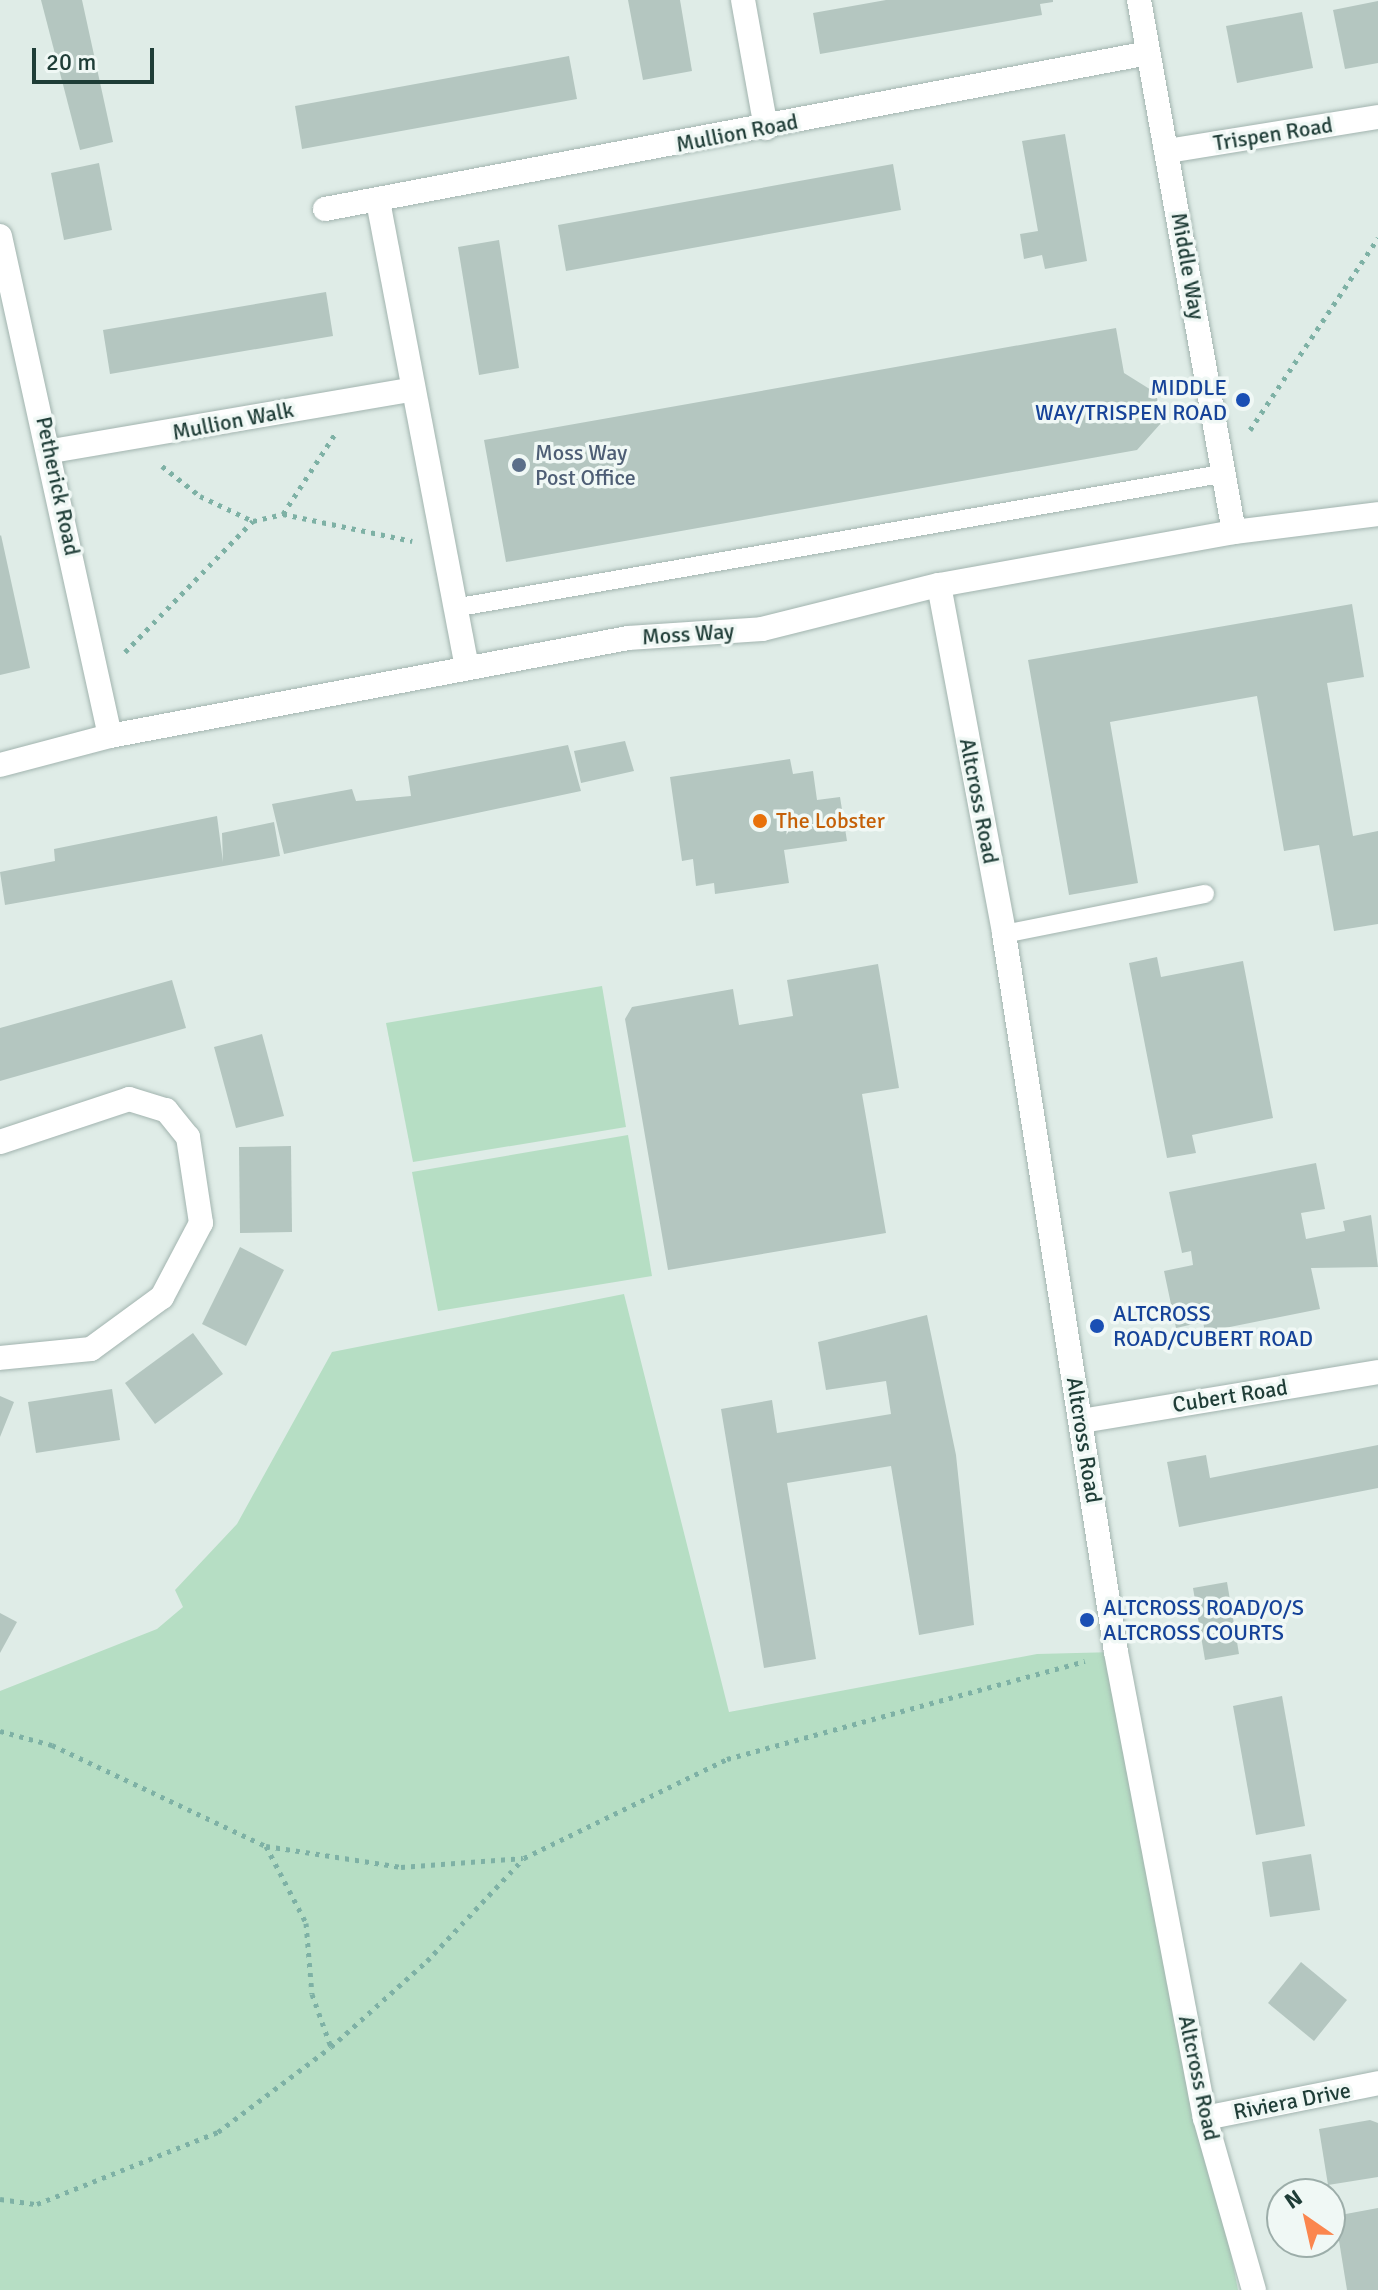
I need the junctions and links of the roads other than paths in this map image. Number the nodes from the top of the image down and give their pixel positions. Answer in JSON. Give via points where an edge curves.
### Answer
{"nodes":[{"id":1,"x":743,"y":0,"type":"edge"},
{"id":2,"x":1139,"y":0,"type":"edge"},
{"id":3,"x":1148,"y":53,"type":"junction"},
{"id":4,"x":1378,"y":117,"type":"edge"},
{"id":5,"x":766,"y":128,"type":"junction"},
{"id":6,"x":1168,"y":151,"type":"junction"},
{"id":7,"x":378,"y":201,"type":"junction"},
{"id":8,"x":325,"y":209,"type":"dead end"},
{"id":9,"x":0,"y":236,"type":"edge"},
{"id":10,"x":413,"y":389,"type":"junction"},
{"id":11,"x":52,"y":451,"type":"junction"},
{"id":12,"x":1221,"y":474,"type":"junction"},
{"id":13,"x":1378,"y":514,"type":"edge"},
{"id":14,"x":1234,"y":532,"type":"junction"},
{"id":15,"x":939,"y":585,"type":"junction"},
{"id":16,"x":454,"y":608,"type":"junction"},
{"id":17,"x":467,"y":667,"type":"junction"},
{"id":18,"x":110,"y":736,"type":"junction"},
{"id":19,"x":0,"y":765,"type":"edge"},
{"id":20,"x":1205,"y":894,"type":"dead end"},
{"id":21,"x":1004,"y":934,"type":"junction"},
{"id":22,"x":0,"y":1142,"type":"edge"},
{"id":23,"x":0,"y":1358,"type":"edge"},
{"id":24,"x":1378,"y":1372,"type":"edge"},
{"id":25,"x":1082,"y":1421,"type":"junction"},
{"id":26,"x":1378,"y":2083,"type":"edge"},
{"id":27,"x":1205,"y":2118,"type":"junction"},
{"id":28,"x":1254,"y":2290,"type":"edge"}],
"edges":[{"from":1,"to":5,"type":"street"},
{"from":2,"to":3,"type":"street","name":"Middle Way"},
{"from":3,"to":5,"type":"street","name":"Mullion Road"},
{"from":3,"to":6,"type":"street","name":"Middle Way"},
{"from":4,"to":6,"type":"street","name":"Trispen Road"},
{"from":5,"to":7,"type":"street","name":"Mullion Road"},
{"from":6,"to":12,"type":"street","name":"Middle Way"},
{"from":7,"to":8,"type":"street","name":"Mullion Road"},
{"from":7,"to":10,"type":"street"},
{"from":9,"to":11,"type":"street","name":"Petherick Road"},
{"from":10,"to":11,"type":"street","name":"Mullion Walk"},
{"from":10,"to":16,"type":"street"},
{"from":11,"to":18,"type":"street","name":"Petherick Road"},
{"from":12,"to":14,"type":"street","name":"Middle Way"},
{"from":12,"to":16,"type":"lane"},
{"from":13,"to":14,"type":"street","name":"Moss Way"},
{"from":14,"to":15,"type":"street","name":"Moss Way"},
{"from":15,"to":17,"type":"street","name":"Moss Way","via":[[762,629],[628,638]]},
{"from":15,"to":21,"type":"street","name":"Altcross Road"},
{"from":16,"to":17,"type":"street"},
{"from":17,"to":18,"type":"street","name":"Moss Way"},
{"from":18,"to":19,"type":"street","name":"Moss Way"},
{"from":20,"to":21,"type":"lane"},
{"from":21,"to":25,"type":"street","name":"Altcross Road"},
{"from":22,"to":23,"type":"street","via":[[129,1099],[166,1110],[188,1137],[201,1223],[162,1297],[91,1349]]},
{"from":24,"to":25,"type":"street","name":"Cubert Road"},
{"from":25,"to":27,"type":"street","name":"Altcross Road","via":[[1116,1652]]},
{"from":26,"to":27,"type":"street","name":"Riviera Drive"},
{"from":27,"to":28,"type":"street","name":"Altcross Road"}]}
